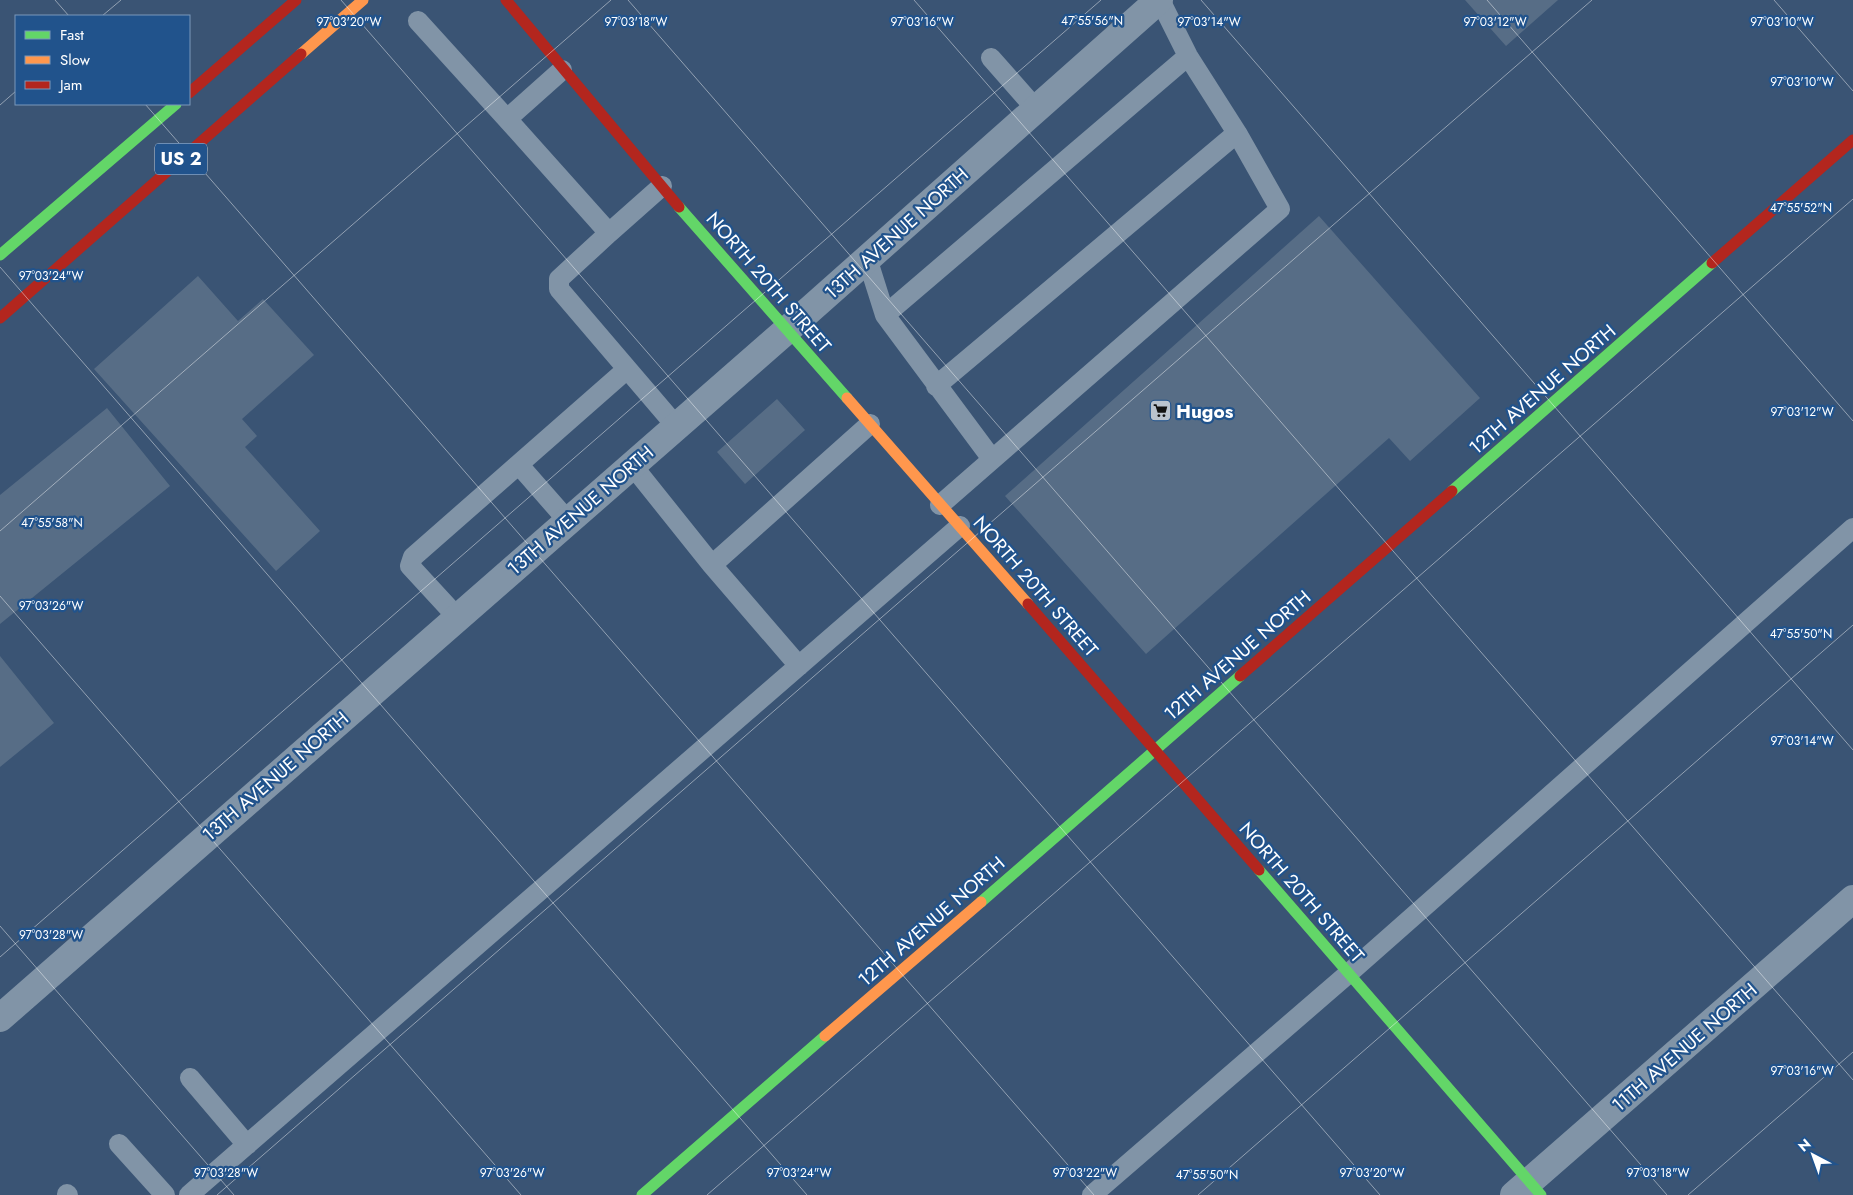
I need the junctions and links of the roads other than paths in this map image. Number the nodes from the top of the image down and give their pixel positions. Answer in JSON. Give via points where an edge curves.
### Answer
{"nodes":[{"id":1,"x":296,"y":0,"type":"edge"},
{"id":2,"x":363,"y":0,"type":"edge"},
{"id":3,"x":506,"y":0,"type":"edge"},
{"id":4,"x":1159,"y":0,"type":"edge"},
{"id":5,"x":418,"y":21,"type":"dead end"},
{"id":6,"x":1188,"y":56,"type":"junction"},
{"id":7,"x":991,"y":58,"type":"dead end"},
{"id":8,"x":562,"y":70,"type":"junction"},
{"id":9,"x":190,"y":92,"type":"edge"},
{"id":10,"x":175,"y":105,"type":"edge"},
{"id":11,"x":1036,"y":109,"type":"junction"},
{"id":12,"x":507,"y":119,"type":"junction"},
{"id":13,"x":1237,"y":133,"type":"junction"},
{"id":14,"x":1853,"y":140,"type":"edge"},
{"id":15,"x":662,"y":186,"type":"junction"},
{"id":16,"x":609,"y":233,"type":"junction"},
{"id":17,"x":0,"y":256,"type":"edge"},
{"id":18,"x":867,"y":258,"type":"junction"},
{"id":19,"x":885,"y":315,"type":"junction"},
{"id":20,"x":0,"y":318,"type":"edge"},
{"id":21,"x":787,"y":330,"type":"junction"},
{"id":22,"x":626,"y":370,"type":"junction"},
{"id":23,"x":936,"y":386,"type":"junction"},
{"id":24,"x":870,"y":424,"type":"junction"},
{"id":25,"x":676,"y":426,"type":"junction"},
{"id":26,"x":992,"y":459,"type":"junction"},
{"id":27,"x":632,"y":464,"type":"junction"},
{"id":28,"x":519,"y":465,"type":"junction"},
{"id":29,"x":940,"y":505,"type":"junction"},
{"id":30,"x":568,"y":521,"type":"junction"},
{"id":31,"x":960,"y":526,"type":"junction"},
{"id":32,"x":1853,"y":528,"type":"edge"},
{"id":33,"x":712,"y":565,"type":"junction"},
{"id":34,"x":456,"y":618,"type":"junction"},
{"id":35,"x":799,"y":666,"type":"junction"},
{"id":36,"x":1156,"y":749,"type":"junction"},
{"id":37,"x":1853,"y":899,"type":"edge"},
{"id":38,"x":1349,"y":973,"type":"junction"},
{"id":39,"x":0,"y":1018,"type":"edge"},
{"id":40,"x":190,"y":1078,"type":"dead end"},
{"id":41,"x":119,"y":1144,"type":"dead end"},
{"id":42,"x":247,"y":1145,"type":"junction"},
{"id":43,"x":1528,"y":1191,"type":"edge"},
{"id":44,"x":165,"y":1195,"type":"edge"},
{"id":45,"x":189,"y":1195,"type":"edge"},
{"id":46,"x":642,"y":1195,"type":"edge"},
{"id":47,"x":1092,"y":1195,"type":"edge"}],
"edges":[{"from":1,"to":9,"type":"main road"},
{"from":2,"to":20,"type":"main road","number":"US 2"},
{"from":3,"to":8,"type":"main road","name":"NORTH 20TH STREET"},
{"from":4,"to":6,"type":"lane"},
{"from":4,"to":11,"type":"street","name":"13TH AVENUE NORTH"},
{"from":5,"to":12,"type":"lane"},
{"from":6,"to":13,"type":"lane"},
{"from":6,"to":19,"type":"lane"},
{"from":7,"to":11,"type":"lane"},
{"from":8,"to":12,"type":"lane"},
{"from":8,"to":15,"type":"main road","name":"NORTH 20TH STREET"},
{"from":10,"to":17,"type":"main road","number":"US 2"},
{"from":11,"to":18,"type":"street","name":"13TH AVENUE NORTH"},
{"from":12,"to":16,"type":"lane"},
{"from":13,"to":23,"type":"lane"},
{"from":13,"to":26,"type":"lane","via":[[1280,209]]},
{"from":14,"to":36,"type":"main road","name":"12TH AVENUE NORTH"},
{"from":15,"to":16,"type":"lane"},
{"from":15,"to":21,"type":"main road","name":"NORTH 20TH STREET"},
{"from":16,"to":22,"type":"lane","via":[[558,279],[558,289]]},
{"from":18,"to":19,"type":"lane"},
{"from":18,"to":21,"type":"street","name":"13TH AVENUE NORTH"},
{"from":19,"to":23,"type":"lane"},
{"from":21,"to":24,"type":"main road","name":"NORTH 20TH STREET"},
{"from":21,"to":25,"type":"street","name":"13TH AVENUE NORTH"},
{"from":22,"to":25,"type":"lane"},
{"from":22,"to":28,"type":"lane"},
{"from":23,"to":26,"type":"lane"},
{"from":24,"to":29,"type":"main road","name":"NORTH 20TH STREET"},
{"from":24,"to":33,"type":"lane"},
{"from":25,"to":27,"type":"street","name":"13TH AVENUE NORTH"},
{"from":26,"to":29,"type":"lane"},
{"from":27,"to":30,"type":"street","name":"13TH AVENUE NORTH"},
{"from":27,"to":33,"type":"lane"},
{"from":28,"to":30,"type":"lane"},
{"from":28,"to":34,"type":"lane","via":[[413,557],[410,566]]},
{"from":29,"to":31,"type":"main road","name":"NORTH 20TH STREET"},
{"from":30,"to":34,"type":"street","name":"13TH AVENUE NORTH"},
{"from":31,"to":35,"type":"lane"},
{"from":31,"to":36,"type":"main road","name":"NORTH 20TH STREET"},
{"from":32,"to":38,"type":"lane"},
{"from":33,"to":35,"type":"lane"},
{"from":34,"to":39,"type":"street","name":"13TH AVENUE NORTH"},
{"from":35,"to":42,"type":"lane"},
{"from":36,"to":38,"type":"main road","name":"NORTH 20TH STREET"},
{"from":36,"to":46,"type":"main road","name":"12TH AVENUE NORTH"},
{"from":37,"to":43,"type":"street","name":"11TH AVENUE NORTH"},
{"from":38,"to":43,"type":"main road","name":"NORTH 20TH STREET"},
{"from":38,"to":47,"type":"lane"},
{"from":40,"to":42,"type":"lane"},
{"from":41,"to":44,"type":"lane"},
{"from":42,"to":45,"type":"lane"}]}
